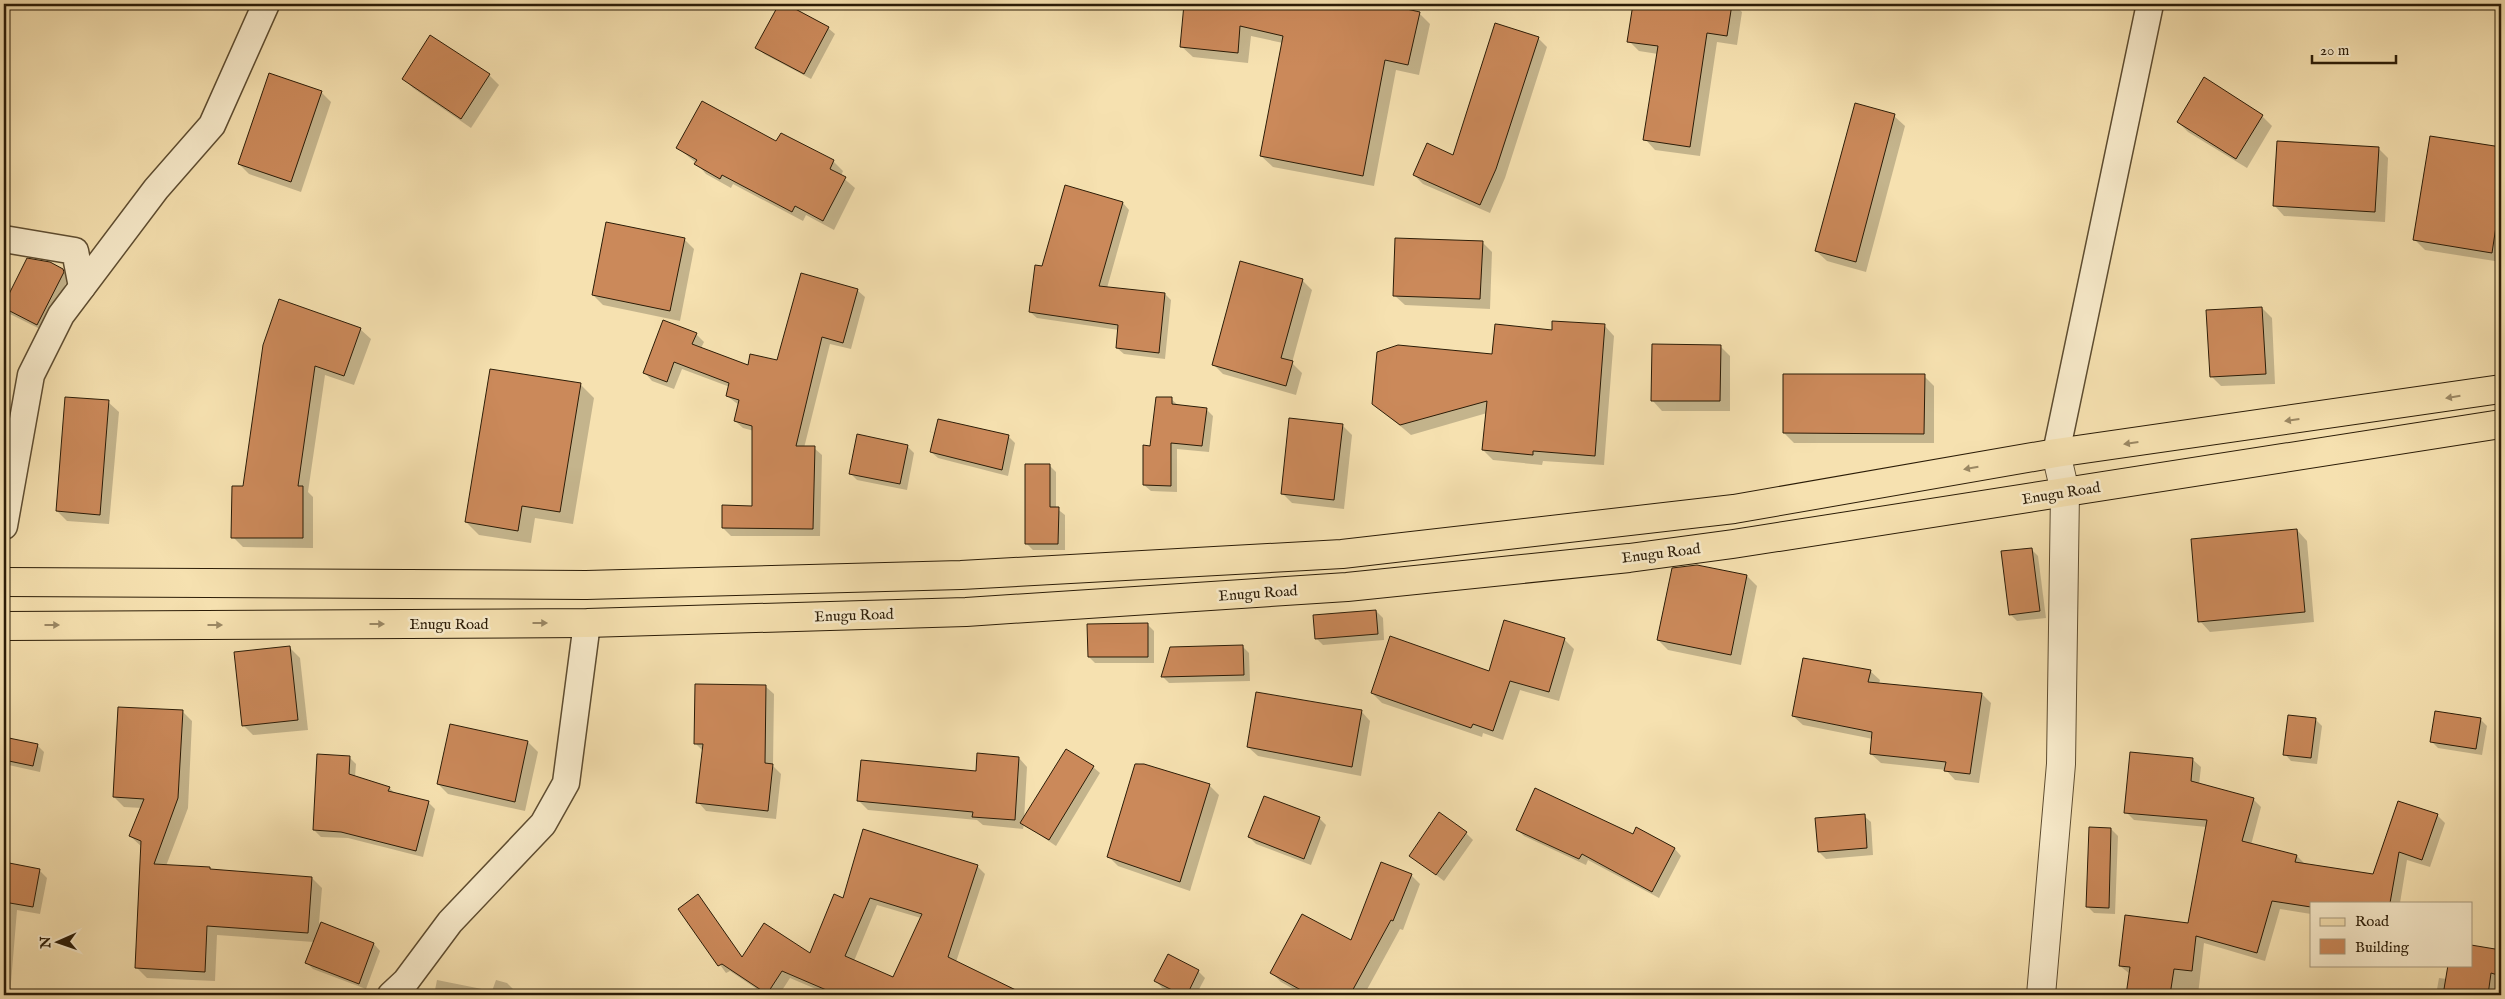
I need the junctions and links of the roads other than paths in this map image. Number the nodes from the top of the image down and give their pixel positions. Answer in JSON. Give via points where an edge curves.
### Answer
{"nodes":[{"id":1,"x":266,"y":4,"type":"edge"},
{"id":2,"x":2150,"y":4,"type":"edge"},
{"id":3,"x":4,"y":239,"type":"edge"},
{"id":4,"x":82,"y":287,"type":"junction"},
{"id":5,"x":2501,"y":389,"type":"edge"},
{"id":6,"x":2501,"y":424,"type":"edge"},
{"id":7,"x":2056,"y":453,"type":"junction"},
{"id":8,"x":2065,"y":492,"type":"junction"},
{"id":9,"x":4,"y":526,"type":"edge"},
{"id":10,"x":4,"y":582,"type":"edge"},
{"id":11,"x":587,"y":623,"type":"junction"},
{"id":12,"x":4,"y":626,"type":"edge"},
{"id":13,"x":391,"y":995,"type":"edge"},
{"id":14,"x":2040,"y":995,"type":"edge"}],
"edges":[{"from":1,"to":4,"type":"street","via":[[212,125],[156,189]]},
{"from":2,"to":7,"type":"street"},
{"from":3,"to":4,"type":"street","via":[[75,251]]},
{"from":4,"to":9,"type":"street","via":[[61,316],[31,375]]},
{"from":5,"to":7,"type":"main road","one_way":true},
{"from":6,"to":8,"type":"main road","name":"Enugu Road"},
{"from":7,"to":8,"type":"street"},
{"from":7,"to":10,"type":"main road","one_way":true,"via":[[1734,509],[1342,554],[961,575],[586,585]]},
{"from":8,"to":11,"type":"main road","name":"Enugu Road","via":[[1657,554],[1347,587],[966,612]]},
{"from":8,"to":14,"type":"street","via":[[2061,764]]},
{"from":12,"to":11,"type":"main road","name":"Enugu Road","one_way":true},
{"from":11,"to":13,"type":"street","via":[[566,783],[543,824],[450,922],[406,981]]}]}
